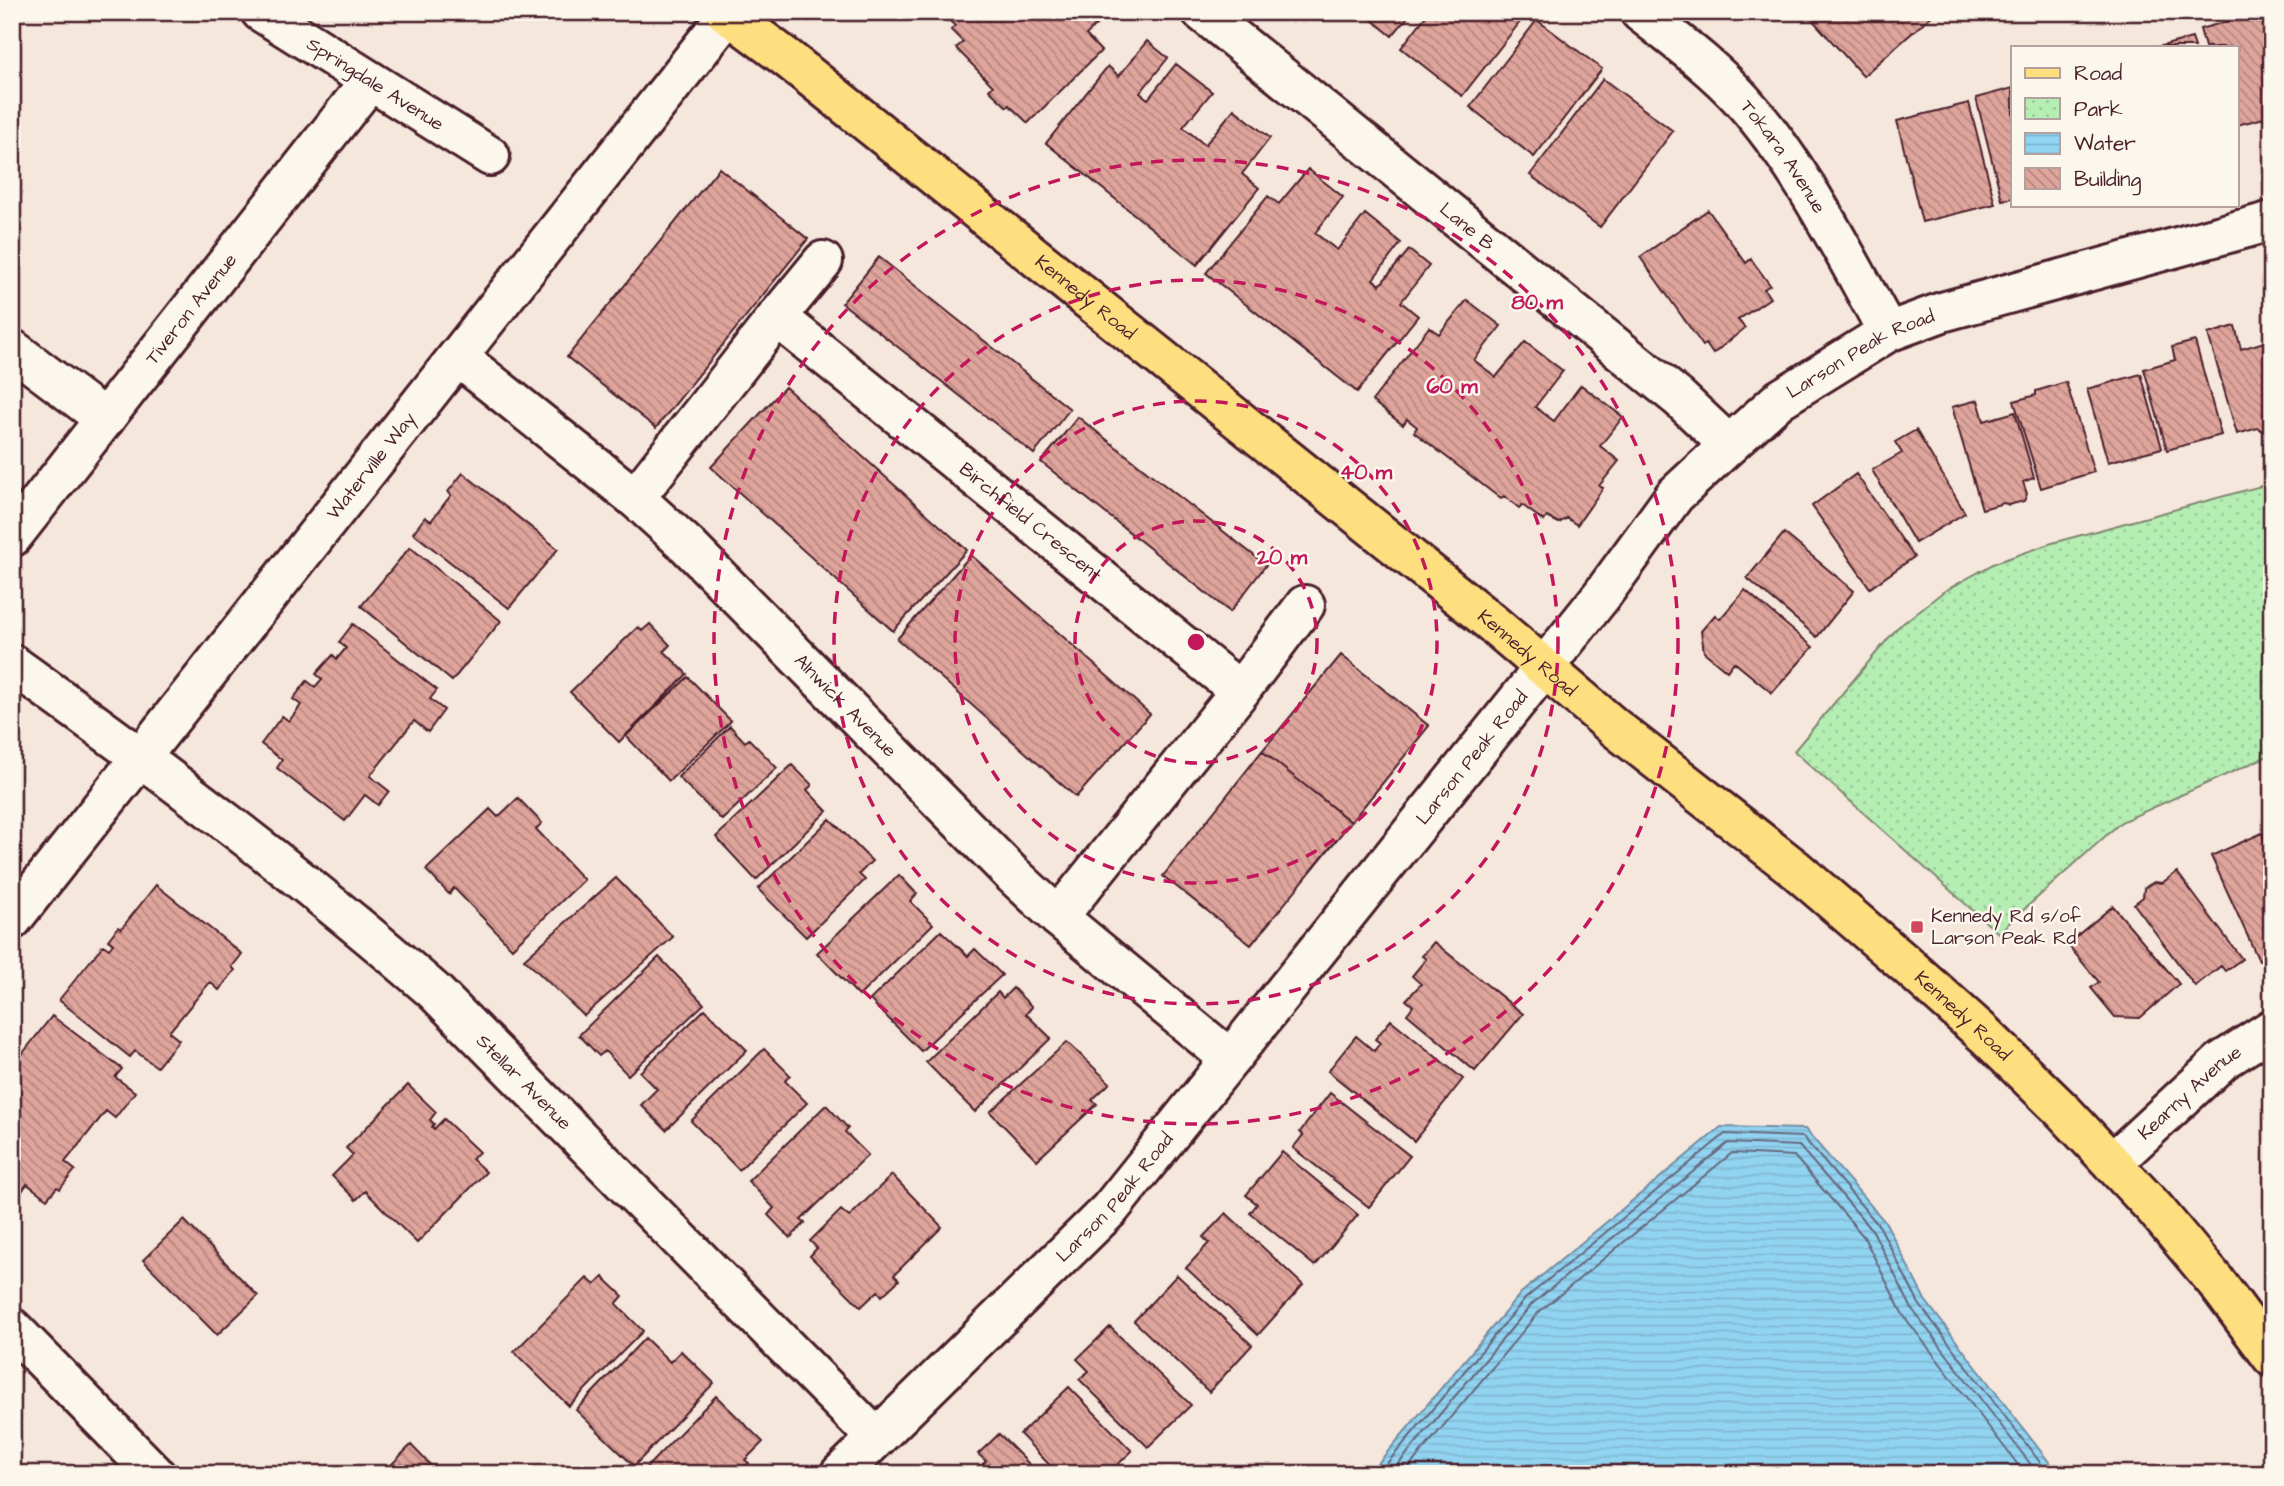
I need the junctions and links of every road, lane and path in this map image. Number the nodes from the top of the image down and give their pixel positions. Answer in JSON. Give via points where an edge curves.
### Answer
{"nodes":[{"id":1,"x":261,"y":12,"type":"edge"},
{"id":2,"x":1202,"y":12,"type":"edge"},
{"id":3,"x":1640,"y":12,"type":"edge"},
{"id":4,"x":728,"y":13,"type":"edge"},
{"id":5,"x":370,"y":81,"type":"junction"},
{"id":6,"x":490,"y":156,"type":"dead end"},
{"id":7,"x":2272,"y":221,"type":"edge"},
{"id":8,"x":823,"y":261,"type":"dead end"},
{"id":9,"x":777,"y":317,"type":"junction"},
{"id":10,"x":1888,"y":332,"type":"junction"},
{"id":11,"x":12,"y":349,"type":"edge"},
{"id":12,"x":458,"y":357,"type":"junction"},
{"id":13,"x":105,"y":419,"type":"junction"},
{"id":14,"x":1729,"y":445,"type":"junction"},
{"id":15,"x":635,"y":498,"type":"junction"},
{"id":16,"x":13,"y":534,"type":"edge"},
{"id":17,"x":1305,"y":605,"type":"dead end"},
{"id":18,"x":12,"y":664,"type":"edge"},
{"id":19,"x":1545,"y":667,"type":"junction"},
{"id":20,"x":1240,"y":691,"type":"junction"},
{"id":21,"x":142,"y":757,"type":"junction"},
{"id":22,"x":1058,"y":916,"type":"junction"},
{"id":23,"x":12,"y":920,"type":"edge"},
{"id":24,"x":2272,"y":1028,"type":"edge"},
{"id":25,"x":1230,"y":1059,"type":"junction"},
{"id":26,"x":2112,"y":1163,"type":"junction"},
{"id":27,"x":12,"y":1328,"type":"edge"},
{"id":28,"x":2272,"y":1357,"type":"edge"},
{"id":29,"x":876,"y":1438,"type":"junction"},
{"id":30,"x":155,"y":1474,"type":"edge"},
{"id":31,"x":840,"y":1474,"type":"edge"}],
"edges":[{"from":1,"to":5,"type":"street","name":"Springdale Avenue"},
{"from":2,"to":14,"type":"street","name":"Lane B","via":[[1679,398]]},
{"from":3,"to":10,"type":"street","name":"Tokara Avenue","via":[[1741,99],[1788,158]]},
{"from":4,"to":12,"type":"street","name":"Waterville Way"},
{"from":4,"to":19,"type":"main road","name":"Kennedy Road"},
{"from":5,"to":6,"type":"street","name":"Springdale Avenue"},
{"from":5,"to":13,"type":"street","name":"Tiveron Avenue"},
{"from":7,"to":10,"type":"street","name":"Larson Peak Road","via":[[1942,312]]},
{"from":8,"to":9,"type":"street"},
{"from":9,"to":15,"type":"street"},
{"from":9,"to":20,"type":"street","name":"Birchfield Crescent"},
{"from":10,"to":14,"type":"street","name":"Larson Peak Road","via":[[1780,399]]},
{"from":11,"to":13,"type":"street"},
{"from":12,"to":15,"type":"street","name":"Alnwick Avenue"},
{"from":12,"to":21,"type":"street","name":"Waterville Way"},
{"from":13,"to":16,"type":"street","name":"Tiveron Avenue"},
{"from":14,"to":19,"type":"street","name":"Larson Peak Road","via":[[1675,495]]},
{"from":15,"to":22,"type":"street","name":"Alnwick Avenue"},
{"from":17,"to":20,"type":"street"},
{"from":18,"to":21,"type":"street","name":"Stellar Avenue"},
{"from":19,"to":25,"type":"street","name":"Larson Peak Road"},
{"from":19,"to":26,"type":"main road","name":"Kennedy Road","via":[[1909,967]]},
{"from":20,"to":22,"type":"street"},
{"from":21,"to":23,"type":"street","name":"Waterville Way"},
{"from":21,"to":29,"type":"street","name":"Stellar Avenue","via":[[435,991]]},
{"from":22,"to":25,"type":"street","name":"Alnwick Avenue"},
{"from":24,"to":26,"type":"street","name":"Kearny Avenue","via":[[2222,1060]]},
{"from":25,"to":29,"type":"street","name":"Larson Peak Road","via":[[1110,1209]]},
{"from":26,"to":28,"type":"main road","name":"Kennedy Road","via":[[2216,1282]]},
{"from":27,"to":30,"type":"street"},
{"from":29,"to":31,"type":"street","name":"Larson Peak Road"}]}
